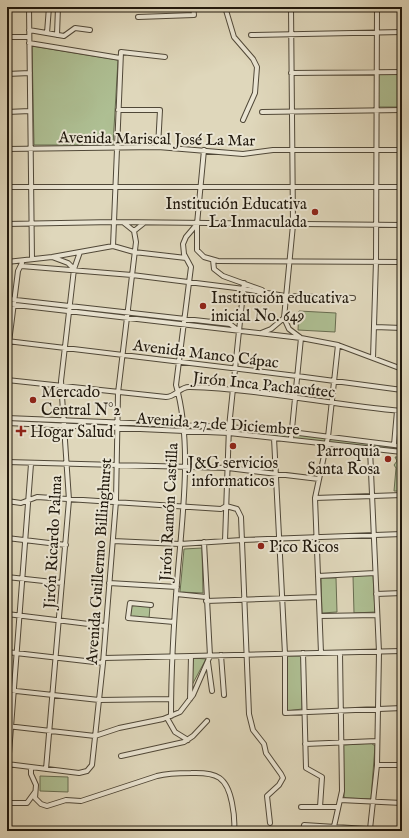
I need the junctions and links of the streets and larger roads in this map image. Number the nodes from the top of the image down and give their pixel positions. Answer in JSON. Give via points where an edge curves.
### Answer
{"nodes":[{"id":1,"x":28,"y":7,"type":"edge"},
{"id":2,"x":49,"y":7,"type":"edge"},
{"id":3,"x":58,"y":7,"type":"edge"},
{"id":4,"x":193,"y":7,"type":"edge"},
{"id":5,"x":225,"y":7,"type":"edge"},
{"id":6,"x":291,"y":7,"type":"edge"},
{"id":7,"x":377,"y":7,"type":"edge"},
{"id":8,"x":138,"y":17,"type":"dead end"},
{"id":9,"x":29,"y":30,"type":"junction"},
{"id":10,"x":90,"y":30,"type":"dead end"},
{"id":11,"x":376,"y":32,"type":"junction"},
{"id":12,"x":402,"y":32,"type":"edge"},
{"id":13,"x":47,"y":33,"type":"junction"},
{"id":14,"x":57,"y":34,"type":"junction"},
{"id":15,"x":291,"y":34,"type":"junction"},
{"id":16,"x":250,"y":35,"type":"dead end"},
{"id":17,"x":7,"y":37,"type":"edge"},
{"id":18,"x":29,"y":37,"type":"junction"},
{"id":19,"x":29,"y":43,"type":"junction"},
{"id":20,"x":165,"y":57,"type":"dead end"},
{"id":21,"x":120,"y":58,"type":"junction"},
{"id":22,"x":376,"y":72,"type":"junction"},
{"id":23,"x":402,"y":72,"type":"edge"},
{"id":24,"x":30,"y":73,"type":"junction"},
{"id":25,"x":291,"y":73,"type":"junction"},
{"id":26,"x":7,"y":74,"type":"edge"},
{"id":27,"x":118,"y":110,"type":"junction"},
{"id":28,"x":402,"y":110,"type":"edge"},
{"id":29,"x":30,"y":111,"type":"junction"},
{"id":30,"x":376,"y":111,"type":"junction"},
{"id":31,"x":7,"y":112,"type":"edge"},
{"id":32,"x":262,"y":112,"type":"dead end"},
{"id":33,"x":292,"y":112,"type":"junction"},
{"id":34,"x":243,"y":120,"type":"dead end"},
{"id":35,"x":158,"y":146,"type":"junction"},
{"id":36,"x":117,"y":147,"type":"junction"},
{"id":37,"x":7,"y":149,"type":"edge"},
{"id":38,"x":30,"y":149,"type":"junction"},
{"id":39,"x":204,"y":150,"type":"junction"},
{"id":40,"x":292,"y":150,"type":"junction"},
{"id":41,"x":376,"y":150,"type":"junction"},
{"id":42,"x":402,"y":150,"type":"edge"},
{"id":43,"x":31,"y":186,"type":"junction"},
{"id":44,"x":115,"y":186,"type":"junction"},
{"id":45,"x":200,"y":186,"type":"junction"},
{"id":46,"x":7,"y":187,"type":"edge"},
{"id":47,"x":293,"y":187,"type":"junction"},
{"id":48,"x":376,"y":187,"type":"junction"},
{"id":49,"x":402,"y":187,"type":"edge"},
{"id":50,"x":114,"y":222,"type":"junction"},
{"id":51,"x":124,"y":223,"type":"junction"},
{"id":52,"x":144,"y":223,"type":"junction"},
{"id":53,"x":7,"y":224,"type":"edge"},
{"id":54,"x":31,"y":224,"type":"junction"},
{"id":55,"x":197,"y":224,"type":"junction"},
{"id":56,"x":292,"y":225,"type":"junction"},
{"id":57,"x":376,"y":225,"type":"junction"},
{"id":58,"x":402,"y":225,"type":"edge"},
{"id":59,"x":134,"y":231,"type":"junction"},
{"id":60,"x":113,"y":246,"type":"junction"},
{"id":61,"x":80,"y":252,"type":"junction"},
{"id":62,"x":134,"y":252,"type":"junction"},
{"id":63,"x":52,"y":257,"type":"junction"},
{"id":64,"x":186,"y":258,"type":"junction"},
{"id":65,"x":30,"y":260,"type":"junction"},
{"id":66,"x":213,"y":260,"type":"junction"},
{"id":67,"x":376,"y":261,"type":"junction"},
{"id":68,"x":7,"y":262,"type":"edge"},
{"id":69,"x":402,"y":262,"type":"edge"},
{"id":70,"x":288,"y":263,"type":"junction"},
{"id":71,"x":21,"y":266,"type":"junction"},
{"id":72,"x":74,"y":269,"type":"junction"},
{"id":73,"x":132,"y":275,"type":"junction"},
{"id":74,"x":189,"y":282,"type":"junction"},
{"id":75,"x":244,"y":283,"type":"junction"},
{"id":76,"x":244,"y":289,"type":"junction"},
{"id":77,"x":266,"y":292,"type":"junction"},
{"id":78,"x":285,"y":296,"type":"junction"},
{"id":79,"x":353,"y":298,"type":"dead end"},
{"id":80,"x":7,"y":299,"type":"edge"},
{"id":81,"x":14,"y":299,"type":"junction"},
{"id":82,"x":7,"y":304,"type":"edge"},
{"id":83,"x":13,"y":305,"type":"junction"},
{"id":84,"x":70,"y":309,"type":"junction"},
{"id":85,"x":127,"y":313,"type":"junction"},
{"id":86,"x":126,"y":318,"type":"junction"},
{"id":87,"x":284,"y":318,"type":"junction"},
{"id":88,"x":184,"y":319,"type":"junction"},
{"id":89,"x":183,"y":325,"type":"junction"},
{"id":90,"x":375,"y":327,"type":"junction"},
{"id":91,"x":402,"y":328,"type":"edge"},
{"id":92,"x":240,"y":331,"type":"junction"},
{"id":93,"x":261,"y":333,"type":"junction"},
{"id":94,"x":301,"y":338,"type":"junction"},
{"id":95,"x":8,"y":342,"type":"edge"},
{"id":96,"x":338,"y":345,"type":"junction"},
{"id":97,"x":66,"y":348,"type":"junction"},
{"id":98,"x":121,"y":355,"type":"junction"},
{"id":99,"x":7,"y":358,"type":"edge"},
{"id":100,"x":373,"y":358,"type":"junction"},
{"id":101,"x":179,"y":362,"type":"junction"},
{"id":102,"x":236,"y":368,"type":"junction"},
{"id":103,"x":402,"y":369,"type":"edge"},
{"id":104,"x":297,"y":376,"type":"junction"},
{"id":105,"x":7,"y":380,"type":"edge"},
{"id":106,"x":334,"y":380,"type":"junction"},
{"id":107,"x":62,"y":386,"type":"junction"},
{"id":108,"x":233,"y":390,"type":"junction"},
{"id":109,"x":402,"y":390,"type":"edge"},
{"id":110,"x":179,"y":391,"type":"junction"},
{"id":111,"x":118,"y":393,"type":"junction"},
{"id":112,"x":295,"y":398,"type":"junction"},
{"id":113,"x":331,"y":402,"type":"junction"},
{"id":114,"x":397,"y":411,"type":"junction"},
{"id":115,"x":402,"y":411,"type":"edge"},
{"id":116,"x":7,"y":418,"type":"edge"},
{"id":117,"x":65,"y":421,"type":"junction"},
{"id":118,"x":7,"y":423,"type":"edge"},
{"id":119,"x":184,"y":425,"type":"junction"},
{"id":120,"x":66,"y":426,"type":"junction"},
{"id":121,"x":118,"y":426,"type":"junction"},
{"id":122,"x":229,"y":427,"type":"junction"},
{"id":123,"x":257,"y":429,"type":"junction"},
{"id":124,"x":183,"y":431,"type":"junction"},
{"id":125,"x":291,"y":432,"type":"junction"},
{"id":126,"x":229,"y":433,"type":"junction"},
{"id":127,"x":256,"y":436,"type":"junction"},
{"id":128,"x":328,"y":437,"type":"junction"},
{"id":129,"x":274,"y":438,"type":"junction"},
{"id":130,"x":291,"y":439,"type":"junction"},
{"id":131,"x":327,"y":444,"type":"junction"},
{"id":132,"x":394,"y":445,"type":"junction"},
{"id":133,"x":402,"y":446,"type":"edge"},
{"id":134,"x":370,"y":449,"type":"junction"},
{"id":135,"x":402,"y":452,"type":"edge"},
{"id":136,"x":7,"y":462,"type":"edge"},
{"id":137,"x":68,"y":463,"type":"junction"},
{"id":138,"x":31,"y":464,"type":"junction"},
{"id":139,"x":118,"y":464,"type":"junction"},
{"id":140,"x":184,"y":466,"type":"junction"},
{"id":141,"x":228,"y":468,"type":"junction"},
{"id":142,"x":275,"y":474,"type":"junction"},
{"id":143,"x":319,"y":479,"type":"junction"},
{"id":144,"x":402,"y":495,"type":"edge"},
{"id":145,"x":372,"y":496,"type":"junction"},
{"id":146,"x":315,"y":498,"type":"junction"},
{"id":147,"x":28,"y":500,"type":"junction"},
{"id":148,"x":69,"y":500,"type":"junction"},
{"id":149,"x":7,"y":501,"type":"edge"},
{"id":150,"x":116,"y":502,"type":"junction"},
{"id":151,"x":184,"y":505,"type":"junction"},
{"id":152,"x":226,"y":506,"type":"junction"},
{"id":153,"x":402,"y":534,"type":"edge"},
{"id":154,"x":373,"y":536,"type":"junction"},
{"id":155,"x":7,"y":538,"type":"edge"},
{"id":156,"x":315,"y":538,"type":"junction"},
{"id":157,"x":279,"y":539,"type":"junction"},
{"id":158,"x":242,"y":540,"type":"junction"},
{"id":159,"x":25,"y":541,"type":"junction"},
{"id":160,"x":112,"y":541,"type":"junction"},
{"id":161,"x":225,"y":541,"type":"junction"},
{"id":162,"x":204,"y":542,"type":"junction"},
{"id":163,"x":180,"y":544,"type":"junction"},
{"id":164,"x":66,"y":545,"type":"junction"},
{"id":165,"x":375,"y":573,"type":"junction"},
{"id":166,"x":318,"y":576,"type":"junction"},
{"id":167,"x":7,"y":577,"type":"edge"},
{"id":168,"x":23,"y":579,"type":"junction"},
{"id":169,"x":62,"y":583,"type":"junction"},
{"id":170,"x":109,"y":583,"type":"junction"},
{"id":171,"x":177,"y":587,"type":"junction"},
{"id":172,"x":402,"y":593,"type":"edge"},
{"id":173,"x":176,"y":594,"type":"junction"},
{"id":174,"x":376,"y":594,"type":"junction"},
{"id":175,"x":283,"y":598,"type":"junction"},
{"id":176,"x":319,"y":598,"type":"junction"},
{"id":177,"x":206,"y":599,"type":"junction"},
{"id":178,"x":243,"y":600,"type":"junction"},
{"id":179,"x":151,"y":606,"type":"dead end"},
{"id":180,"x":7,"y":614,"type":"edge"},
{"id":181,"x":377,"y":615,"type":"junction"},
{"id":182,"x":20,"y":616,"type":"junction"},
{"id":183,"x":320,"y":616,"type":"junction"},
{"id":184,"x":59,"y":620,"type":"junction"},
{"id":185,"x":174,"y":622,"type":"junction"},
{"id":186,"x":106,"y":626,"type":"junction"},
{"id":187,"x":402,"y":651,"type":"edge"},
{"id":188,"x":7,"y":652,"type":"edge"},
{"id":189,"x":379,"y":652,"type":"junction"},
{"id":190,"x":17,"y":653,"type":"junction"},
{"id":191,"x":321,"y":653,"type":"junction"},
{"id":192,"x":340,"y":653,"type":"junction"},
{"id":193,"x":285,"y":654,"type":"junction"},
{"id":194,"x":303,"y":654,"type":"junction"},
{"id":195,"x":220,"y":655,"type":"junction"},
{"id":196,"x":246,"y":655,"type":"junction"},
{"id":197,"x":172,"y":656,"type":"junction"},
{"id":198,"x":191,"y":656,"type":"junction"},
{"id":199,"x":57,"y":658,"type":"junction"},
{"id":200,"x":104,"y":658,"type":"junction"},
{"id":201,"x":209,"y":658,"type":"junction"},
{"id":202,"x":103,"y":663,"type":"junction"},
{"id":203,"x":7,"y":690,"type":"edge"},
{"id":204,"x":14,"y":691,"type":"junction"},
{"id":205,"x":212,"y":691,"type":"dead end"},
{"id":206,"x":224,"y":695,"type":"dead end"},
{"id":207,"x":53,"y":696,"type":"junction"},
{"id":208,"x":171,"y":699,"type":"junction"},
{"id":209,"x":190,"y":699,"type":"junction"},
{"id":210,"x":99,"y":700,"type":"junction"},
{"id":211,"x":402,"y":708,"type":"edge"},
{"id":212,"x":378,"y":709,"type":"junction"},
{"id":213,"x":340,"y":711,"type":"junction"},
{"id":214,"x":304,"y":712,"type":"junction"},
{"id":215,"x":169,"y":717,"type":"junction"},
{"id":216,"x":207,"y":721,"type":"dead end"},
{"id":217,"x":7,"y":726,"type":"edge"},
{"id":218,"x":12,"y":727,"type":"junction"},
{"id":219,"x":50,"y":731,"type":"junction"},
{"id":220,"x":95,"y":736,"type":"junction"},
{"id":221,"x":188,"y":740,"type":"junction"},
{"id":222,"x":377,"y":741,"type":"junction"},
{"id":223,"x":341,"y":742,"type":"junction"},
{"id":224,"x":305,"y":744,"type":"junction"},
{"id":225,"x":121,"y":756,"type":"dead end"},
{"id":226,"x":8,"y":764,"type":"edge"},
{"id":227,"x":377,"y":765,"type":"junction"},
{"id":228,"x":402,"y":765,"type":"edge"},
{"id":229,"x":31,"y":768,"type":"junction"},
{"id":230,"x":46,"y":769,"type":"junction"},
{"id":231,"x":7,"y":780,"type":"edge"},
{"id":232,"x":35,"y":791,"type":"junction"},
{"id":233,"x":340,"y":800,"type":"junction"},
{"id":234,"x":373,"y":801,"type":"junction"},
{"id":235,"x":7,"y":803,"type":"edge"},
{"id":236,"x":402,"y":803,"type":"edge"},
{"id":237,"x":301,"y":807,"type":"dead end"},
{"id":238,"x":320,"y":807,"type":"junction"},
{"id":239,"x":337,"y":807,"type":"junction"},
{"id":240,"x":270,"y":823,"type":"dead end"},
{"id":241,"x":334,"y":829,"type":"edge"},
{"id":242,"x":370,"y":829,"type":"junction"},
{"id":243,"x":378,"y":830,"type":"edge"},
{"id":244,"x":234,"y":831,"type":"edge"},
{"id":245,"x":303,"y":831,"type":"edge"},
{"id":246,"x":398,"y":831,"type":"edge"}],
"edges":[{"from":1,"to":9,"type":"street"},
{"from":2,"to":13,"type":"street"},
{"from":3,"to":14,"type":"street"},
{"from":4,"to":8,"type":"street","via":[[194,15]]},
{"from":5,"to":34,"type":"street","via":[[234,37],[257,67],[255,93]]},
{"from":6,"to":15,"type":"street"},
{"from":7,"to":11,"type":"street"},
{"from":9,"to":13,"type":"street"},
{"from":9,"to":18,"type":"street"},
{"from":10,"to":14,"type":"street","via":[[75,28],[66,35]]},
{"from":11,"to":12,"type":"street"},
{"from":11,"to":15,"type":"street"},
{"from":11,"to":22,"type":"street"},
{"from":13,"to":14,"type":"street"},
{"from":15,"to":16,"type":"street"},
{"from":15,"to":25,"type":"street"},
{"from":17,"to":18,"type":"street"},
{"from":18,"to":19,"type":"street"},
{"from":19,"to":21,"type":"street"},
{"from":19,"to":24,"type":"street"},
{"from":20,"to":21,"type":"street","via":[[121,52]]},
{"from":21,"to":27,"type":"street"},
{"from":22,"to":23,"type":"street"},
{"from":22,"to":25,"type":"street"},
{"from":22,"to":30,"type":"street"},
{"from":24,"to":26,"type":"street"},
{"from":24,"to":29,"type":"street"},
{"from":25,"to":33,"type":"street"},
{"from":27,"to":35,"type":"street","via":[[160,110]]},
{"from":27,"to":36,"type":"street"},
{"from":28,"to":30,"type":"street"},
{"from":29,"to":31,"type":"street"},
{"from":29,"to":38,"type":"street"},
{"from":30,"to":33,"type":"street"},
{"from":30,"to":41,"type":"street"},
{"from":32,"to":33,"type":"street"},
{"from":33,"to":40,"type":"street"},
{"from":35,"to":36,"type":"street","name":"Avenida Mariscal José La Mar"},
{"from":35,"to":39,"type":"street","name":"Avenida Mariscal José La Mar"},
{"from":36,"to":38,"type":"street","name":"Avenida Mariscal José La Mar"},
{"from":36,"to":44,"type":"street"},
{"from":37,"to":38,"type":"street","name":"Avenida Mariscal José La Mar"},
{"from":38,"to":43,"type":"street"},
{"from":39,"to":40,"type":"street","name":"Avenida Mariscal José La Mar","via":[[239,154]]},
{"from":39,"to":45,"type":"street"},
{"from":40,"to":41,"type":"street","name":"Avenida Mariscal José La Mar"},
{"from":40,"to":47,"type":"street"},
{"from":41,"to":42,"type":"street","name":"Avenida Mariscal José La Mar"},
{"from":41,"to":48,"type":"street"},
{"from":43,"to":44,"type":"street"},
{"from":43,"to":46,"type":"street"},
{"from":43,"to":54,"type":"street"},
{"from":44,"to":45,"type":"street"},
{"from":44,"to":50,"type":"street"},
{"from":45,"to":47,"type":"street"},
{"from":45,"to":55,"type":"street"},
{"from":47,"to":48,"type":"street"},
{"from":47,"to":56,"type":"street"},
{"from":48,"to":49,"type":"street"},
{"from":48,"to":57,"type":"street"},
{"from":50,"to":51,"type":"street"},
{"from":50,"to":54,"type":"street"},
{"from":50,"to":60,"type":"street"},
{"from":51,"to":52,"type":"street"},
{"from":51,"to":59,"type":"street"},
{"from":52,"to":55,"type":"street"},
{"from":52,"to":59,"type":"street"},
{"from":53,"to":54,"type":"street"},
{"from":54,"to":65,"type":"street"},
{"from":55,"to":56,"type":"street"},
{"from":55,"to":64,"type":"street","name":"Jirón Ramón Castilla","via":[[184,240],[183,250]]},
{"from":55,"to":66,"type":"street","via":[[197,250],[204,257]]},
{"from":56,"to":57,"type":"street"},
{"from":56,"to":70,"type":"street"},
{"from":57,"to":58,"type":"street"},
{"from":57,"to":67,"type":"street"},
{"from":59,"to":62,"type":"street","name":"Avenida Guillermo Billinghurst"},
{"from":60,"to":61,"type":"street"},
{"from":60,"to":62,"type":"street"},
{"from":61,"to":63,"type":"street"},
{"from":61,"to":72,"type":"street","name":"Jirón Ricardo Palma"},
{"from":62,"to":64,"type":"street"},
{"from":62,"to":73,"type":"street","name":"Avenida Guillermo Billinghurst"},
{"from":63,"to":65,"type":"street"},
{"from":63,"to":72,"type":"street","via":[[68,263]]},
{"from":64,"to":74,"type":"street","name":"Jirón Ramón Castilla","via":[[191,267]]},
{"from":65,"to":68,"type":"street"},
{"from":65,"to":71,"type":"street"},
{"from":66,"to":70,"type":"street"},
{"from":66,"to":75,"type":"street","via":[[216,272]]},
{"from":67,"to":69,"type":"street"},
{"from":67,"to":70,"type":"street"},
{"from":67,"to":90,"type":"street"},
{"from":70,"to":78,"type":"street"},
{"from":71,"to":72,"type":"street"},
{"from":71,"to":81,"type":"street"},
{"from":72,"to":73,"type":"street"},
{"from":72,"to":84,"type":"street","name":"Jirón Ricardo Palma"},
{"from":73,"to":74,"type":"street"},
{"from":73,"to":85,"type":"street","name":"Avenida Guillermo Billinghurst"},
{"from":74,"to":76,"type":"street"},
{"from":74,"to":88,"type":"street","name":"Jirón Ramón Castilla"},
{"from":75,"to":76,"type":"street"},
{"from":75,"to":77,"type":"street"},
{"from":76,"to":77,"type":"street"},
{"from":76,"to":92,"type":"street"},
{"from":77,"to":78,"type":"street"},
{"from":78,"to":79,"type":"street"},
{"from":78,"to":87,"type":"street"},
{"from":80,"to":81,"type":"street"},
{"from":81,"to":83,"type":"street"},
{"from":81,"to":84,"type":"street"},
{"from":82,"to":83,"type":"street"},
{"from":83,"to":84,"type":"street"},
{"from":83,"to":95,"type":"street"},
{"from":84,"to":85,"type":"street"},
{"from":84,"to":86,"type":"street"},
{"from":84,"to":97,"type":"street","name":"Jirón Ricardo Palma"},
{"from":85,"to":86,"type":"street","name":"Avenida Guillermo Billinghurst"},
{"from":85,"to":88,"type":"street"},
{"from":86,"to":89,"type":"street"},
{"from":86,"to":98,"type":"street","name":"Avenida Guillermo Billinghurst"},
{"from":87,"to":93,"type":"street","via":[[271,329]]},
{"from":87,"to":94,"type":"street","via":[[289,329]]},
{"from":88,"to":89,"type":"street","name":"Jirón Ramón Castilla"},
{"from":88,"to":92,"type":"street","via":[[230,324]]},
{"from":89,"to":92,"type":"street"},
{"from":89,"to":101,"type":"street","name":"Jirón Ramón Castilla"},
{"from":90,"to":91,"type":"street"},
{"from":90,"to":100,"type":"street"},
{"from":92,"to":93,"type":"street"},
{"from":92,"to":102,"type":"street"},
{"from":93,"to":94,"type":"street"},
{"from":94,"to":96,"type":"street"},
{"from":94,"to":104,"type":"street"},
{"from":95,"to":97,"type":"street","name":"Avenida Manco Cápac"},
{"from":95,"to":99,"type":"street"},
{"from":96,"to":100,"type":"street"},
{"from":96,"to":106,"type":"street"},
{"from":97,"to":98,"type":"street","name":"Avenida Manco Cápac"},
{"from":97,"to":107,"type":"street","name":"Jirón Ricardo Palma"},
{"from":98,"to":101,"type":"street","name":"Avenida Manco Cápac"},
{"from":98,"to":111,"type":"street","name":"Avenida Guillermo Billinghurst"},
{"from":100,"to":103,"type":"street"},
{"from":101,"to":102,"type":"street","name":"Avenida Manco Cápac"},
{"from":101,"to":110,"type":"street","name":"Jirón Ramón Castilla","via":[[176,385]]},
{"from":102,"to":104,"type":"street","name":"Avenida Manco Cápac"},
{"from":102,"to":108,"type":"street"},
{"from":104,"to":106,"type":"street","name":"Avenida Manco Cápac"},
{"from":104,"to":112,"type":"street"},
{"from":105,"to":107,"type":"street","name":"Jirón Inca Pachacútec"},
{"from":106,"to":109,"type":"street","name":"Avenida Manco Cápac"},
{"from":106,"to":113,"type":"street"},
{"from":107,"to":111,"type":"street","name":"Jirón Inca Pachacútec"},
{"from":107,"to":117,"type":"street","name":"Jirón Ricardo Palma"},
{"from":108,"to":110,"type":"street","name":"Jirón Inca Pachacútec","via":[[189,387]]},
{"from":108,"to":112,"type":"street","name":"Jirón Inca Pachacútec"},
{"from":108,"to":122,"type":"street"},
{"from":110,"to":111,"type":"street","name":"Jirón Inca Pachacútec","via":[[168,397]]},
{"from":110,"to":119,"type":"street","name":"Jirón Ramón Castilla"},
{"from":111,"to":121,"type":"street","name":"Avenida Guillermo Billinghurst"},
{"from":112,"to":113,"type":"street","name":"Jirón Inca Pachacútec"},
{"from":112,"to":125,"type":"street"},
{"from":113,"to":114,"type":"street","name":"Jirón Inca Pachacútec"},
{"from":113,"to":128,"type":"street"},
{"from":114,"to":115,"type":"street","name":"Jirón Inca Pachacútec"},
{"from":114,"to":132,"type":"street"},
{"from":116,"to":117,"type":"street","name":"Avenida 27 de Diciembre"},
{"from":117,"to":120,"type":"street","name":"Jirón Ricardo Palma"},
{"from":117,"to":121,"type":"street","name":"Avenida 27 de Diciembre"},
{"from":118,"to":120,"type":"street","name":"Avenida 27 de Diciembre"},
{"from":119,"to":121,"type":"street","name":"Avenida 27 de Diciembre"},
{"from":119,"to":122,"type":"street","name":"Avenida 27 de Diciembre"},
{"from":119,"to":124,"type":"street","name":"Jirón Ramón Castilla"},
{"from":120,"to":121,"type":"street","name":"Avenida 27 de Diciembre"},
{"from":120,"to":137,"type":"street","name":"Jirón Ricardo Palma"},
{"from":121,"to":124,"type":"street","name":"Avenida 27 de Diciembre"},
{"from":121,"to":139,"type":"street","name":"Avenida Guillermo Billinghurst"},
{"from":122,"to":123,"type":"street","name":"Avenida 27 de Diciembre"},
{"from":122,"to":126,"type":"street"},
{"from":123,"to":125,"type":"street","name":"Avenida 27 de Diciembre"},
{"from":123,"to":127,"type":"street"},
{"from":124,"to":126,"type":"street","name":"Avenida 27 de Diciembre"},
{"from":124,"to":140,"type":"street","name":"Jirón Ramón Castilla"},
{"from":125,"to":128,"type":"street","name":"Avenida 27 de Diciembre"},
{"from":125,"to":130,"type":"street"},
{"from":126,"to":127,"type":"street","name":"Avenida 27 de Diciembre"},
{"from":126,"to":141,"type":"street"},
{"from":127,"to":129,"type":"street","name":"Avenida 27 de Diciembre"},
{"from":128,"to":131,"type":"street"},
{"from":128,"to":132,"type":"street","name":"Avenida 27 de Diciembre"},
{"from":129,"to":130,"type":"street","name":"Avenida 27 de Diciembre"},
{"from":129,"to":142,"type":"street"},
{"from":130,"to":131,"type":"street","name":"Avenida 27 de Diciembre"},
{"from":131,"to":134,"type":"street","name":"Avenida 27 de Diciembre"},
{"from":131,"to":143,"type":"street"},
{"from":132,"to":133,"type":"street","name":"Avenida 27 de Diciembre"},
{"from":134,"to":135,"type":"street","name":"Avenida 27 de Diciembre"},
{"from":134,"to":145,"type":"street"},
{"from":136,"to":138,"type":"street"},
{"from":137,"to":138,"type":"street"},
{"from":137,"to":139,"type":"street"},
{"from":137,"to":148,"type":"street","name":"Jirón Ricardo Palma"},
{"from":138,"to":147,"type":"street"},
{"from":139,"to":140,"type":"street"},
{"from":139,"to":150,"type":"street","name":"Avenida Guillermo Billinghurst"},
{"from":140,"to":141,"type":"street"},
{"from":140,"to":151,"type":"street","name":"Jirón Ramón Castilla"},
{"from":141,"to":142,"type":"street"},
{"from":141,"to":152,"type":"street"},
{"from":142,"to":143,"type":"street"},
{"from":142,"to":157,"type":"street"},
{"from":143,"to":146,"type":"street"},
{"from":144,"to":145,"type":"street"},
{"from":145,"to":146,"type":"street"},
{"from":145,"to":154,"type":"street"},
{"from":146,"to":156,"type":"street"},
{"from":147,"to":148,"type":"street","via":[[37,497]]},
{"from":147,"to":149,"type":"street","via":[[21,503]]},
{"from":147,"to":159,"type":"street"},
{"from":148,"to":150,"type":"street"},
{"from":148,"to":164,"type":"street","name":"Jirón Ricardo Palma"},
{"from":150,"to":151,"type":"street"},
{"from":150,"to":160,"type":"street","name":"Avenida Guillermo Billinghurst"},
{"from":151,"to":152,"type":"street","via":[[220,509]]},
{"from":151,"to":163,"type":"street","name":"Jirón Ramón Castilla"},
{"from":152,"to":158,"type":"street","via":[[237,509],[240,514]]},
{"from":152,"to":161,"type":"street"},
{"from":153,"to":154,"type":"street"},
{"from":154,"to":156,"type":"street"},
{"from":154,"to":165,"type":"street"},
{"from":155,"to":159,"type":"street"},
{"from":156,"to":157,"type":"street"},
{"from":156,"to":166,"type":"street"},
{"from":157,"to":158,"type":"street"},
{"from":157,"to":175,"type":"street"},
{"from":158,"to":161,"type":"street"},
{"from":158,"to":178,"type":"street"},
{"from":159,"to":164,"type":"street"},
{"from":159,"to":168,"type":"street"},
{"from":160,"to":163,"type":"street"},
{"from":160,"to":170,"type":"street","name":"Avenida Guillermo Billinghurst"},
{"from":161,"to":162,"type":"street"},
{"from":162,"to":163,"type":"street"},
{"from":162,"to":177,"type":"street"},
{"from":163,"to":171,"type":"street","name":"Jirón Ramón Castilla"},
{"from":164,"to":169,"type":"street","name":"Jirón Ricardo Palma"},
{"from":165,"to":166,"type":"street"},
{"from":165,"to":174,"type":"street"},
{"from":166,"to":176,"type":"street"},
{"from":167,"to":168,"type":"street"},
{"from":168,"to":169,"type":"street"},
{"from":168,"to":182,"type":"street"},
{"from":169,"to":184,"type":"street","name":"Jirón Ricardo Palma"},
{"from":170,"to":171,"type":"street"},
{"from":170,"to":186,"type":"street","name":"Avenida Guillermo Billinghurst"},
{"from":171,"to":173,"type":"street","name":"Jirón Ramón Castilla"},
{"from":172,"to":174,"type":"street"},
{"from":173,"to":177,"type":"street"},
{"from":173,"to":185,"type":"street","name":"Jirón Ramón Castilla"},
{"from":174,"to":181,"type":"street"},
{"from":175,"to":176,"type":"street"},
{"from":175,"to":178,"type":"street"},
{"from":175,"to":193,"type":"street"},
{"from":176,"to":183,"type":"street"},
{"from":177,"to":178,"type":"street"},
{"from":177,"to":201,"type":"street"},
{"from":178,"to":196,"type":"street"},
{"from":179,"to":185,"type":"street","via":[[130,603],[128,618]]},
{"from":180,"to":182,"type":"street"},
{"from":181,"to":183,"type":"street"},
{"from":181,"to":189,"type":"street"},
{"from":182,"to":184,"type":"street"},
{"from":182,"to":190,"type":"street"},
{"from":183,"to":191,"type":"street"},
{"from":184,"to":186,"type":"street"},
{"from":184,"to":199,"type":"street","name":"Jirón Ricardo Palma"},
{"from":185,"to":197,"type":"street","name":"Jirón Ramón Castilla"},
{"from":186,"to":200,"type":"street","name":"Avenida Guillermo Billinghurst"},
{"from":187,"to":189,"type":"street"},
{"from":188,"to":190,"type":"street"},
{"from":189,"to":192,"type":"street"},
{"from":189,"to":212,"type":"street"},
{"from":190,"to":199,"type":"street"},
{"from":190,"to":204,"type":"street"},
{"from":191,"to":192,"type":"street"},
{"from":191,"to":194,"type":"street"},
{"from":192,"to":213,"type":"street"},
{"from":193,"to":194,"type":"street"},
{"from":193,"to":196,"type":"street"},
{"from":193,"to":214,"type":"street","via":[[285,713]]},
{"from":194,"to":214,"type":"street"},
{"from":195,"to":196,"type":"street"},
{"from":195,"to":201,"type":"street"},
{"from":195,"to":206,"type":"street"},
{"from":196,"to":240,"type":"street","via":[[248,709],[253,730],[264,744],[266,753],[282,778],[279,785],[267,796]]},
{"from":197,"to":198,"type":"street"},
{"from":197,"to":200,"type":"street"},
{"from":197,"to":208,"type":"street","name":"Jirón Ramón Castilla"},
{"from":198,"to":201,"type":"street"},
{"from":198,"to":209,"type":"street"},
{"from":199,"to":202,"type":"street"},
{"from":199,"to":207,"type":"street","name":"Jirón Ricardo Palma"},
{"from":200,"to":202,"type":"street","name":"Avenida Guillermo Billinghurst"},
{"from":201,"to":205,"type":"street"},
{"from":201,"to":209,"type":"street"},
{"from":202,"to":210,"type":"street","name":"Avenida Guillermo Billinghurst"},
{"from":203,"to":204,"type":"street"},
{"from":204,"to":207,"type":"street"},
{"from":204,"to":218,"type":"street"},
{"from":207,"to":210,"type":"street"},
{"from":207,"to":219,"type":"street","name":"Jirón Ricardo Palma"},
{"from":208,"to":210,"type":"street"},
{"from":208,"to":215,"type":"street","name":"Jirón Ramón Castilla"},
{"from":209,"to":215,"type":"street","via":[[180,712]]},
{"from":210,"to":220,"type":"street","name":"Avenida Guillermo Billinghurst"},
{"from":211,"to":212,"type":"street"},
{"from":212,"to":213,"type":"street"},
{"from":212,"to":222,"type":"street"},
{"from":213,"to":214,"type":"street"},
{"from":213,"to":223,"type":"street"},
{"from":214,"to":224,"type":"street"},
{"from":215,"to":220,"type":"street"},
{"from":215,"to":221,"type":"street","via":[[175,732]]},
{"from":216,"to":221,"type":"street"},
{"from":217,"to":218,"type":"street"},
{"from":218,"to":219,"type":"street"},
{"from":218,"to":226,"type":"street"},
{"from":219,"to":220,"type":"street"},
{"from":219,"to":230,"type":"street","name":"Jirón Ricardo Palma"},
{"from":220,"to":230,"type":"street","name":"Avenida Guillermo Billinghurst","via":[[92,765],[87,771],[79,773]]},
{"from":221,"to":225,"type":"street"},
{"from":222,"to":223,"type":"street"},
{"from":222,"to":227,"type":"street"},
{"from":223,"to":224,"type":"street"},
{"from":223,"to":233,"type":"street"},
{"from":224,"to":238,"type":"street","via":[[306,768],[321,775],[323,779]]},
{"from":226,"to":229,"type":"street"},
{"from":226,"to":231,"type":"street"},
{"from":227,"to":228,"type":"street"},
{"from":227,"to":234,"type":"street"},
{"from":229,"to":230,"type":"street"},
{"from":229,"to":232,"type":"street","via":[[36,785]]},
{"from":232,"to":235,"type":"street","via":[[27,803]]},
{"from":232,"to":244,"type":"street","via":[[38,801],[47,806],[66,800],[88,800],[157,776],[212,773],[224,782],[229,791],[234,811]]},
{"from":233,"to":234,"type":"street"},
{"from":233,"to":239,"type":"street"},
{"from":234,"to":236,"type":"street"},
{"from":234,"to":242,"type":"street"},
{"from":237,"to":238,"type":"street"},
{"from":238,"to":239,"type":"street"},
{"from":239,"to":241,"type":"street"},
{"from":241,"to":242,"type":"street"},
{"from":241,"to":245,"type":"street","via":[[304,825]]},
{"from":242,"to":243,"type":"street"},
{"from":243,"to":246,"type":"street"}]}
